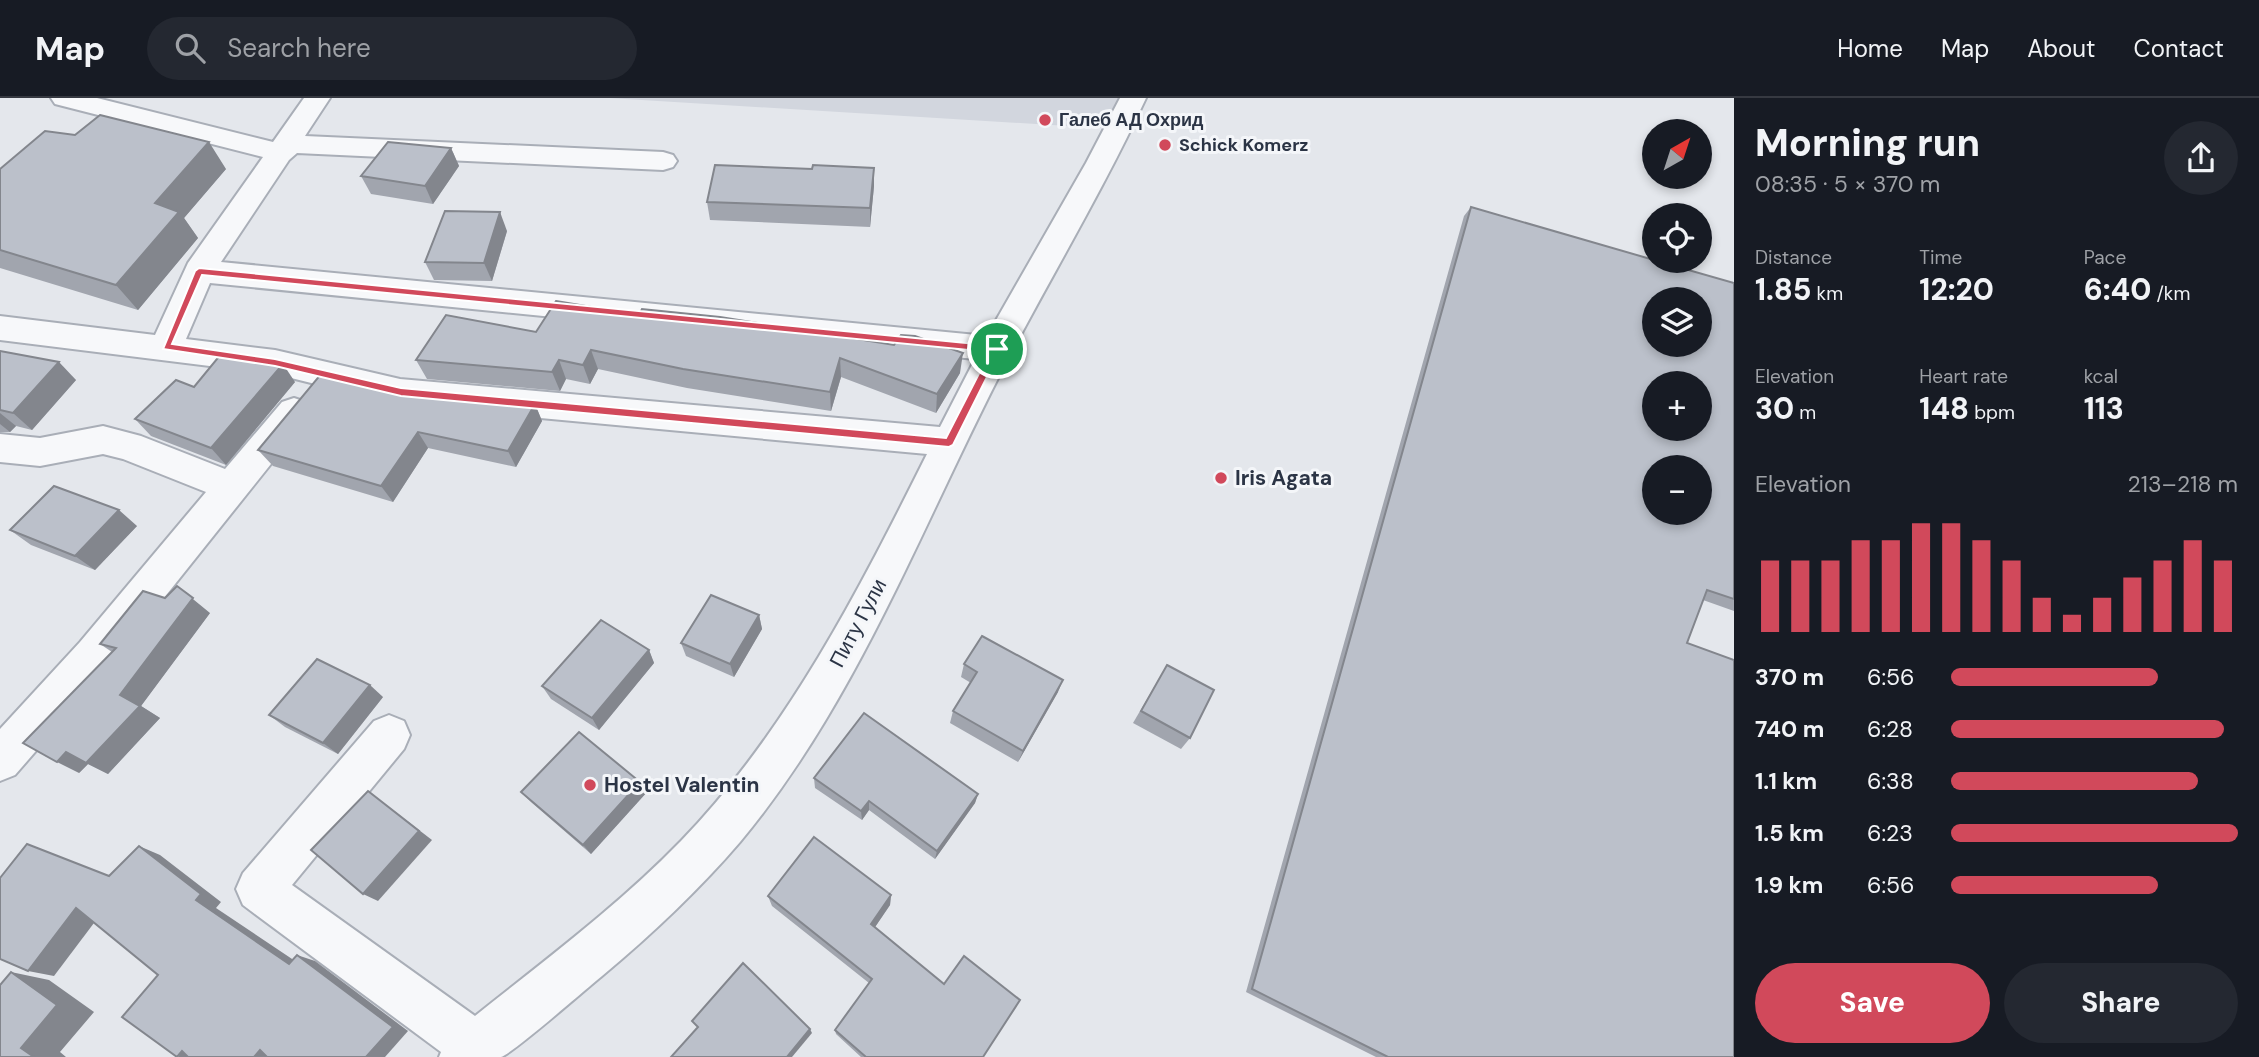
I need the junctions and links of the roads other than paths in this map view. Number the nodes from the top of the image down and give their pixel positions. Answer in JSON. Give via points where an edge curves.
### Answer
{"nodes":[{"id":1,"x":64,"y":98,"type":"edge"},
{"id":2,"x":317,"y":98,"type":"edge"},
{"id":3,"x":1133,"y":98,"type":"edge"},
{"id":4,"x":285,"y":148,"type":"junction"},
{"id":5,"x":663,"y":161,"type":"dead end"},
{"id":6,"x":199,"y":271,"type":"junction"},
{"id":7,"x":0,"y":328,"type":"edge"},
{"id":8,"x":166,"y":346,"type":"junction"},
{"id":9,"x":997,"y":349,"type":"junction"},
{"id":10,"x":325,"y":374,"type":"junction"},
{"id":11,"x":949,"y":443,"type":"junction"},
{"id":12,"x":0,"y":447,"type":"edge"},
{"id":13,"x":232,"y":487,"type":"junction"},
{"id":14,"x":389,"y":735,"type":"dead end"},
{"id":15,"x":0,"y":760,"type":"edge"},
{"id":16,"x":470,"y":1052,"type":"edge"}],
"edges":[{"from":1,"to":4,"type":"street"},
{"from":2,"to":4,"type":"street"},
{"from":3,"to":9,"type":"street","name":"Питу Гули"},
{"from":4,"to":5,"type":"street"},
{"from":4,"to":6,"type":"street"},
{"from":6,"to":8,"type":"street"},
{"from":6,"to":9,"type":"street"},
{"from":7,"to":8,"type":"street"},
{"from":8,"to":10,"type":"street"},
{"from":9,"to":11,"type":"street","name":"Питу Гули"},
{"from":10,"to":11,"type":"street","via":[[401,392]]},
{"from":10,"to":13,"type":"street"},
{"from":11,"to":16,"type":"street","name":"Питу Гули","via":[[853,639],[775,763],[724,826],[646,905]]},
{"from":12,"to":13,"type":"street","via":[[40,452],[103,440]]},
{"from":13,"to":15,"type":"street","via":[[94,655]]},
{"from":14,"to":16,"type":"street","via":[[259,889]]}]}
